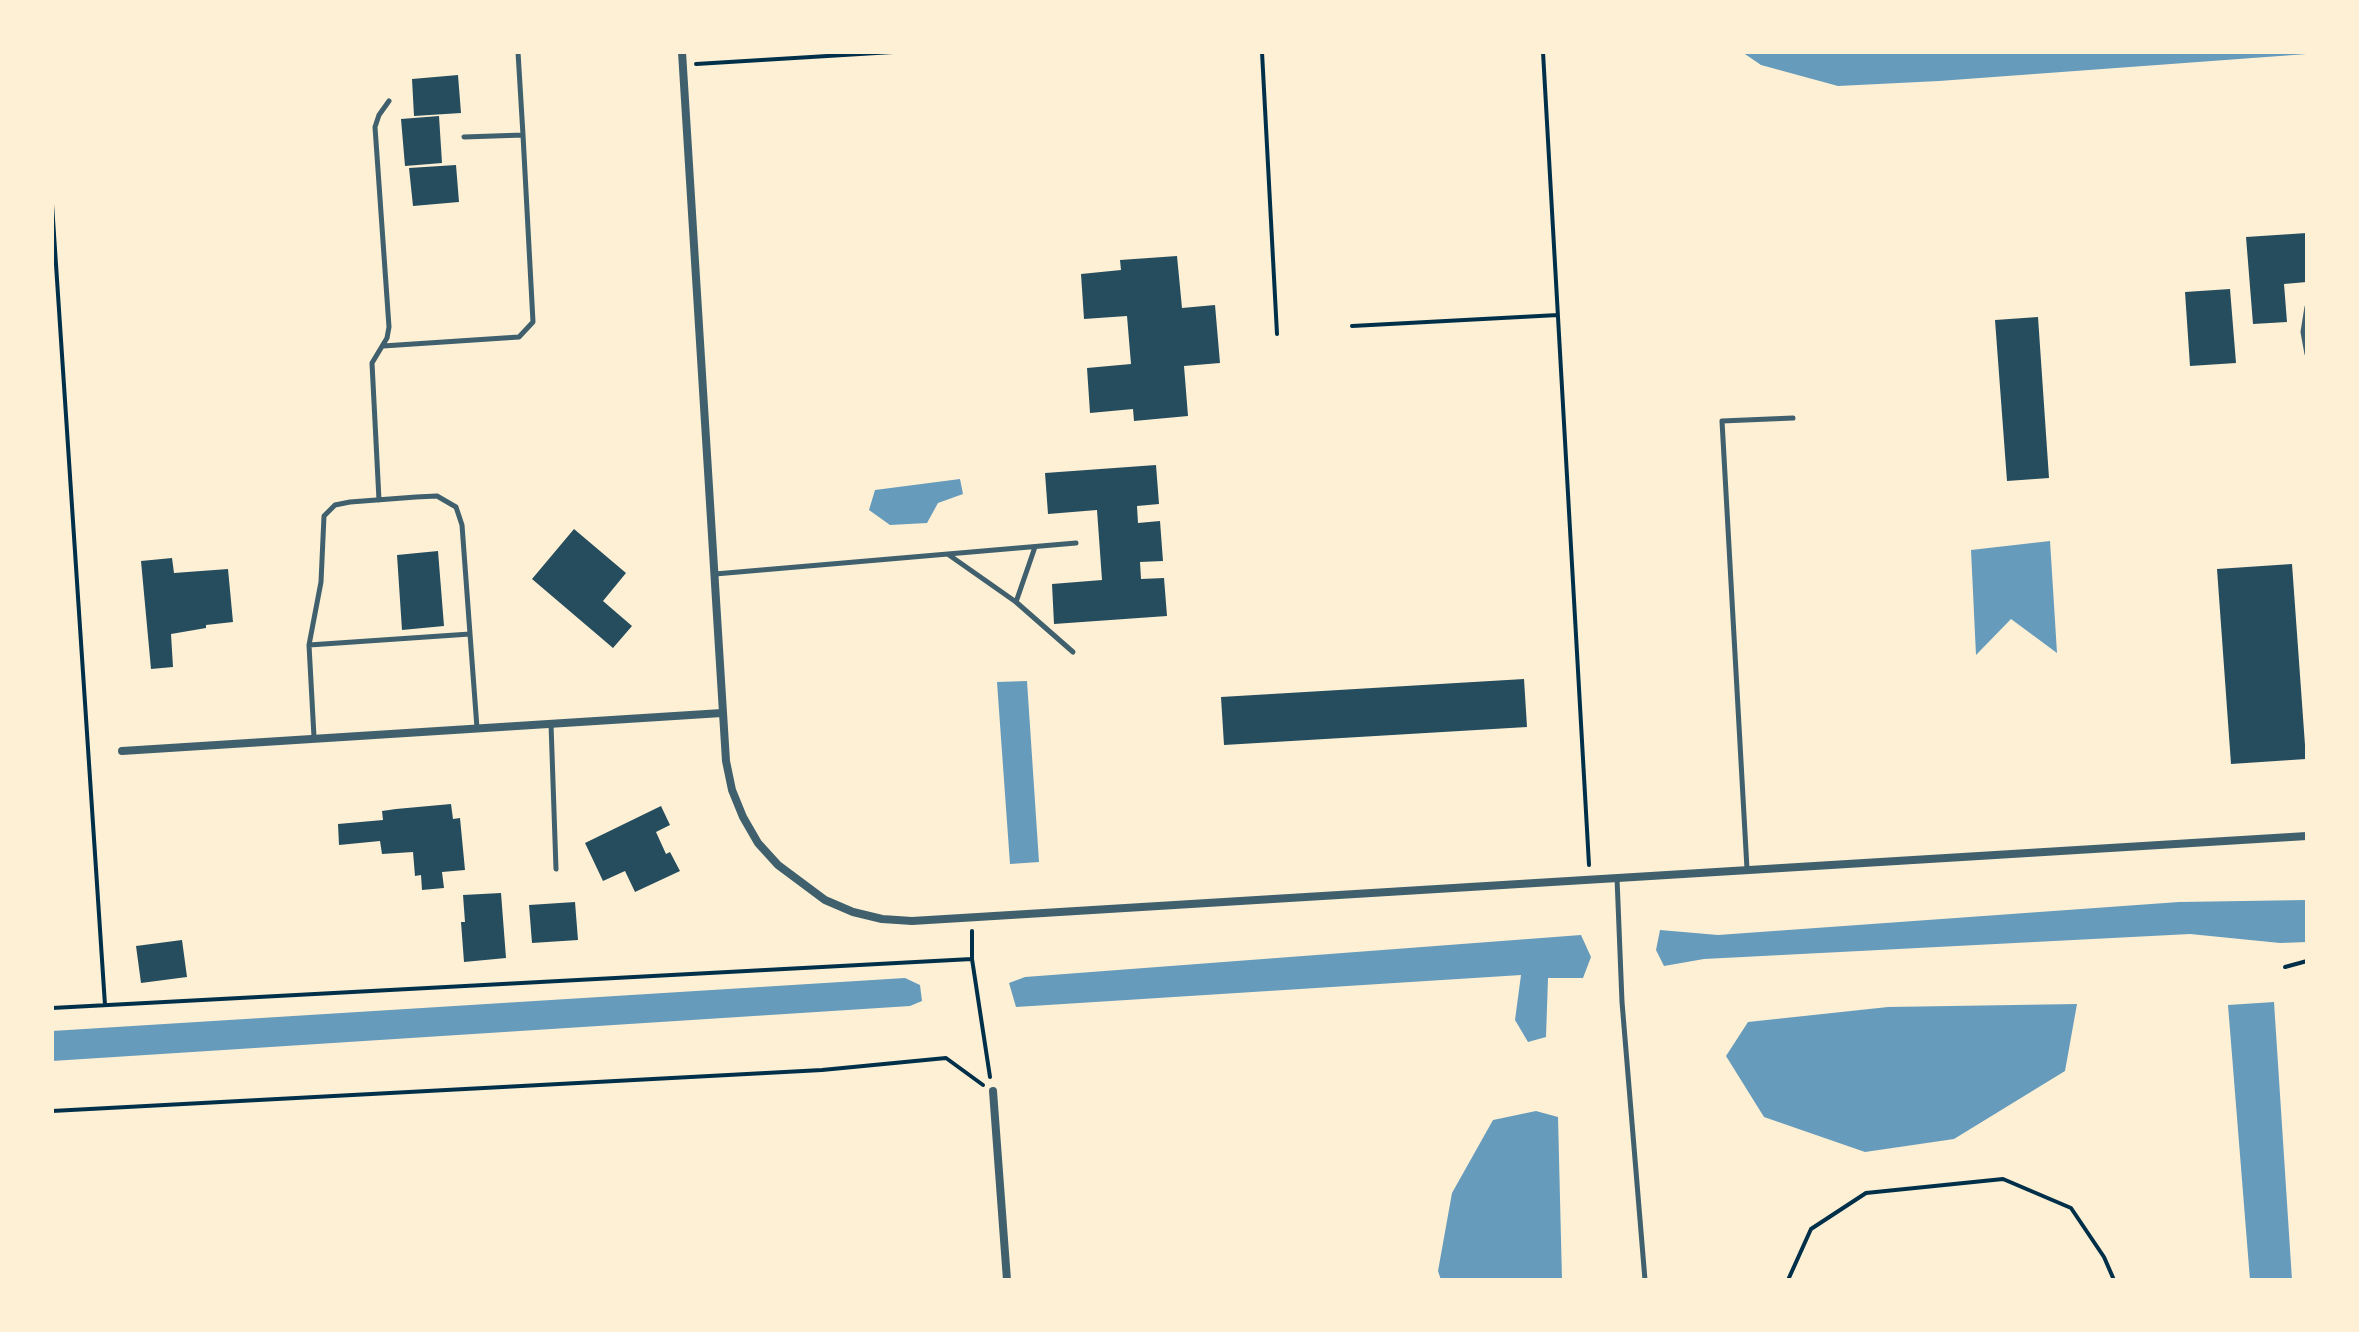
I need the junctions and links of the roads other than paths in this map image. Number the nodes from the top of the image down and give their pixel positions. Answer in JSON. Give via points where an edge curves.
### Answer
{"nodes":[{"id":1,"x":518,"y":52,"type":"edge"},
{"id":2,"x":682,"y":52,"type":"edge"},
{"id":3,"x":389,"y":101,"type":"dead end"},
{"id":4,"x":523,"y":135,"type":"junction"},
{"id":5,"x":464,"y":137,"type":"dead end"},
{"id":6,"x":2307,"y":307,"type":"edge"},
{"id":7,"x":382,"y":346,"type":"junction"},
{"id":8,"x":2307,"y":354,"type":"edge"},
{"id":9,"x":1793,"y":418,"type":"dead end"},
{"id":10,"x":379,"y":500,"type":"junction"},
{"id":11,"x":1076,"y":543,"type":"dead end"},
{"id":12,"x":1035,"y":547,"type":"junction"},
{"id":13,"x":948,"y":554,"type":"junction"},
{"id":14,"x":714,"y":574,"type":"junction"},
{"id":15,"x":1016,"y":602,"type":"junction"},
{"id":16,"x":470,"y":634,"type":"junction"},
{"id":17,"x":309,"y":645,"type":"junction"},
{"id":18,"x":1073,"y":652,"type":"dead end"},
{"id":19,"x":722,"y":713,"type":"junction"},
{"id":20,"x":551,"y":724,"type":"junction"},
{"id":21,"x":477,"y":728,"type":"junction"},
{"id":22,"x":314,"y":737,"type":"junction"},
{"id":23,"x":122,"y":751,"type":"dead end"},
{"id":24,"x":2307,"y":836,"type":"edge"},
{"id":25,"x":556,"y":869,"type":"dead end"},
{"id":26,"x":1747,"y":870,"type":"junction"},
{"id":27,"x":1617,"y":878,"type":"junction"},
{"id":28,"x":993,"y":1091,"type":"road end"},
{"id":29,"x":1007,"y":1280,"type":"edge"},
{"id":30,"x":1645,"y":1280,"type":"edge"}],
"edges":[{"from":1,"to":4,"type":"lane"},
{"from":2,"to":14,"type":"street"},
{"from":3,"to":7,"type":"lane","via":[[375,127],[389,327]]},
{"from":4,"to":5,"type":"lane"},
{"from":4,"to":7,"type":"lane","via":[[533,322],[519,337]]},
{"from":6,"to":8,"type":"lane"},
{"from":7,"to":10,"type":"lane","via":[[372,363]]},
{"from":9,"to":26,"type":"lane","via":[[1722,421]]},
{"from":10,"to":16,"type":"lane","via":[[437,496],[456,507]]},
{"from":10,"to":17,"type":"lane","via":[[335,505],[324,516],[321,582]]},
{"from":11,"to":12,"type":"lane"},
{"from":12,"to":13,"type":"lane"},
{"from":12,"to":15,"type":"lane"},
{"from":13,"to":14,"type":"lane"},
{"from":13,"to":15,"type":"lane"},
{"from":14,"to":19,"type":"street"},
{"from":15,"to":18,"type":"lane"},
{"from":16,"to":17,"type":"lane"},
{"from":16,"to":21,"type":"lane"},
{"from":17,"to":22,"type":"lane"},
{"from":19,"to":20,"type":"street"},
{"from":19,"to":27,"type":"street","via":[[732,790],[758,843],[801,885],[839,906],[882,919],[972,918]]},
{"from":20,"to":21,"type":"street"},
{"from":20,"to":25,"type":"lane"},
{"from":21,"to":22,"type":"street"},
{"from":22,"to":23,"type":"street"},
{"from":24,"to":26,"type":"street"},
{"from":26,"to":27,"type":"street"},
{"from":27,"to":30,"type":"lane"},
{"from":28,"to":29,"type":"street"}]}
